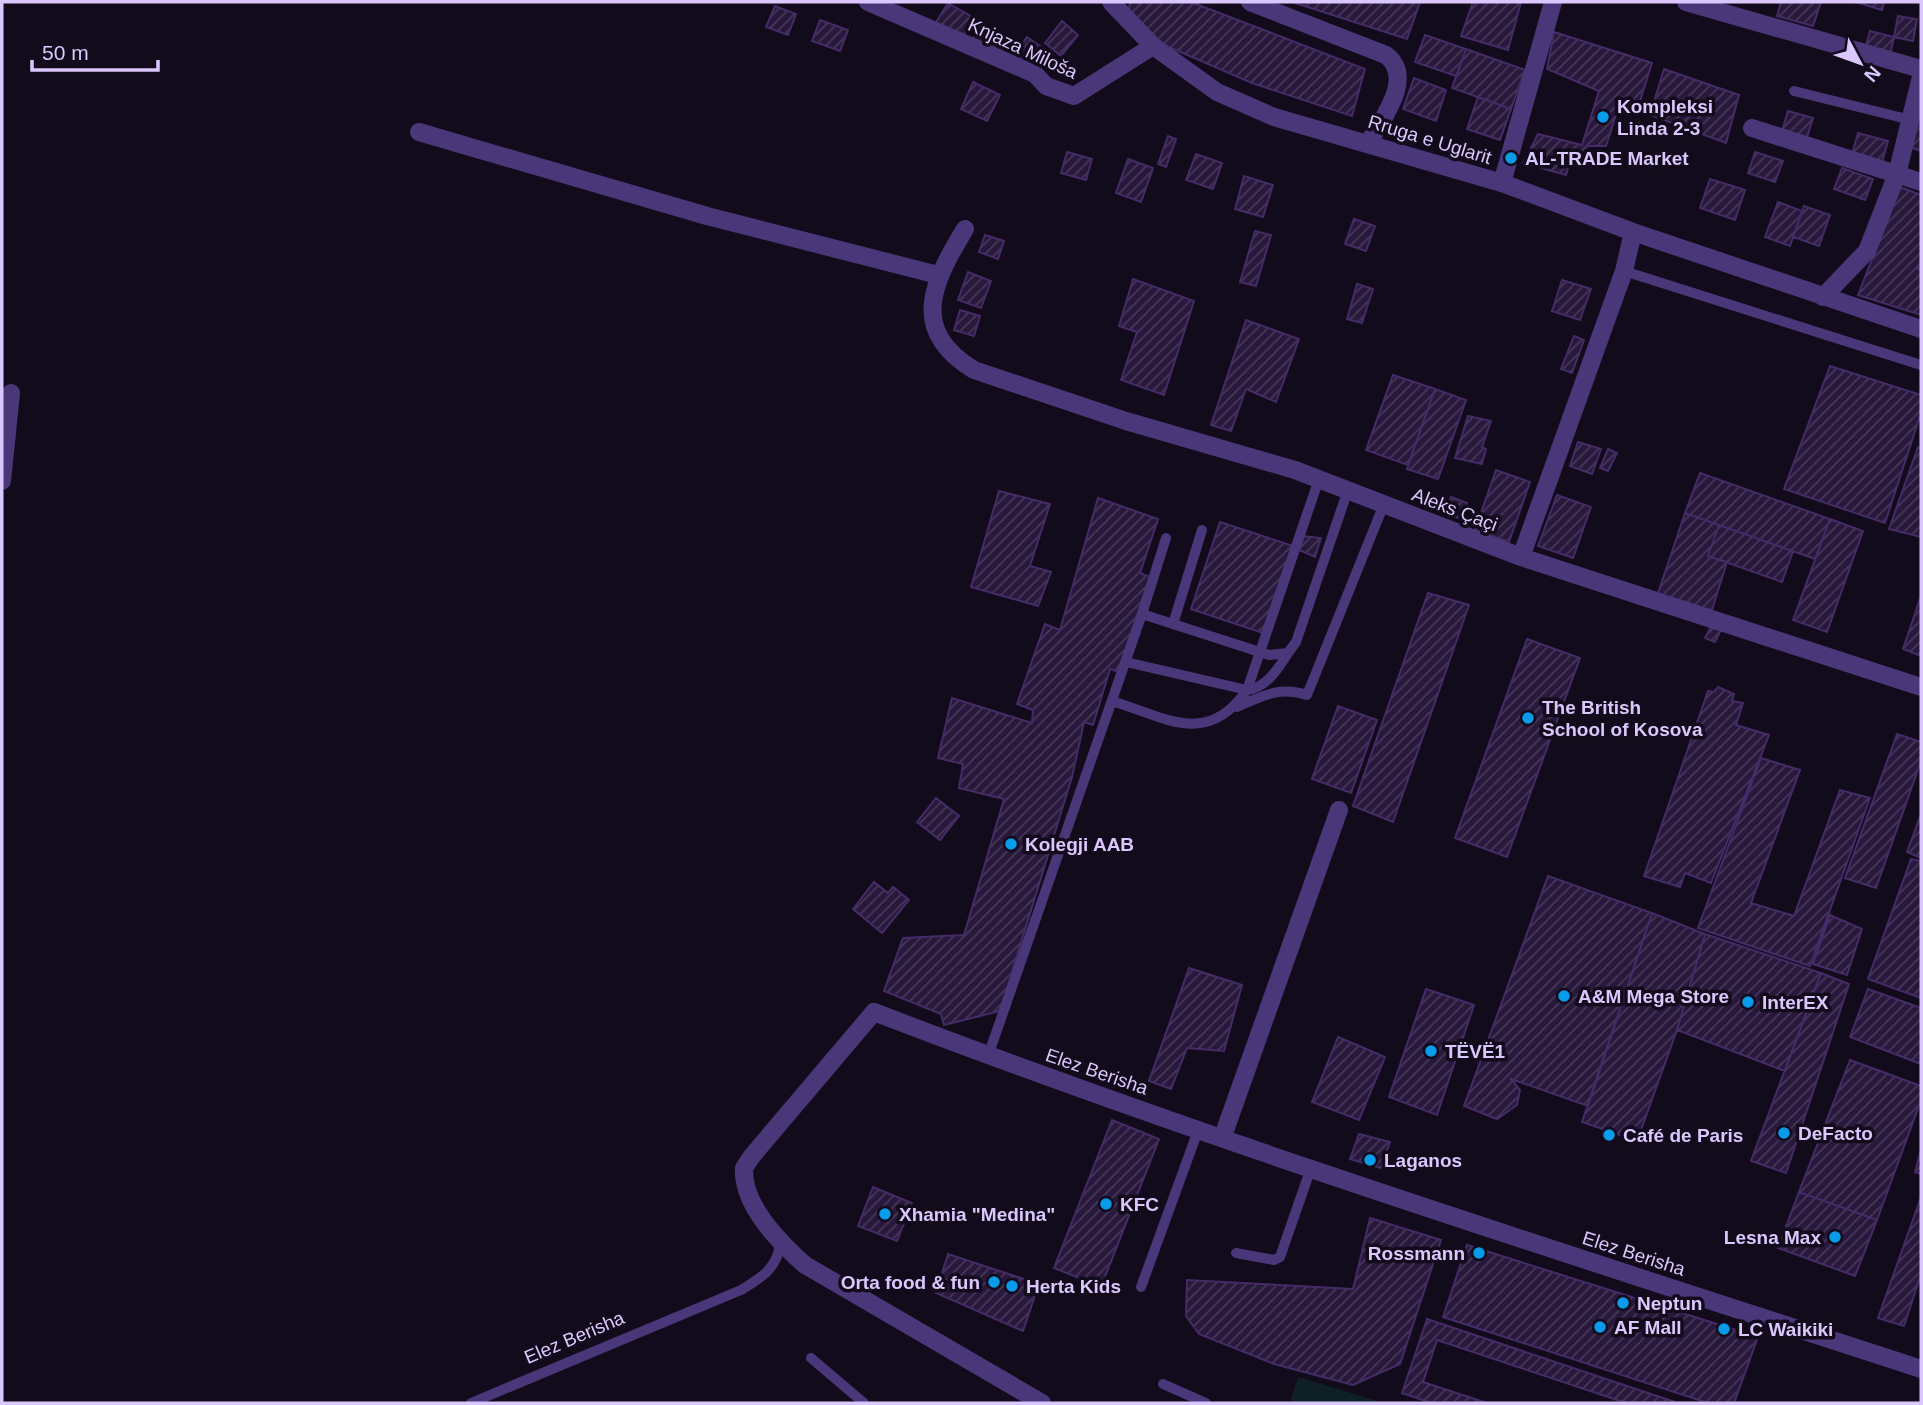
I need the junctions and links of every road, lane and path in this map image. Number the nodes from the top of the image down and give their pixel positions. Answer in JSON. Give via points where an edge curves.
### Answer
{"nodes":[{"id":1,"x":868,"y":2,"type":"edge"},
{"id":2,"x":1250,"y":2,"type":"edge"},
{"id":3,"x":1553,"y":2,"type":"edge"},
{"id":4,"x":1686,"y":2,"type":"edge"},
{"id":5,"x":1115,"y":4,"type":"edge"},
{"id":6,"x":1153,"y":46,"type":"junction"},
{"id":7,"x":1921,"y":69,"type":"edge"},
{"id":8,"x":1921,"y":77,"type":"edge"},
{"id":9,"x":1794,"y":91,"type":"dead end"},
{"id":10,"x":1911,"y":120,"type":"junction"},
{"id":11,"x":1752,"y":128,"type":"dead end"},
{"id":12,"x":419,"y":132,"type":"dead end"},
{"id":13,"x":1369,"y":142,"type":"junction"},
{"id":14,"x":1897,"y":174,"type":"junction"},
{"id":15,"x":1921,"y":182,"type":"edge"},
{"id":16,"x":1502,"y":183,"type":"junction"},
{"id":17,"x":965,"y":229,"type":"dead end"},
{"id":18,"x":1633,"y":232,"type":"junction"},
{"id":19,"x":1623,"y":271,"type":"junction"},
{"id":20,"x":937,"y":275,"type":"junction"},
{"id":21,"x":1823,"y":297,"type":"junction"},
{"id":22,"x":1921,"y":329,"type":"edge"},
{"id":23,"x":1921,"y":365,"type":"edge"},
{"id":24,"x":11,"y":393,"type":"dead end"},
{"id":25,"x":1319,"y":479,"type":"junction"},
{"id":26,"x":2,"y":481,"type":"edge"},
{"id":27,"x":1348,"y":490,"type":"junction"},
{"id":28,"x":1384,"y":504,"type":"junction"},
{"id":29,"x":1202,"y":530,"type":"dead end"},
{"id":30,"x":1166,"y":538,"type":"dead end"},
{"id":31,"x":1521,"y":557,"type":"junction"},
{"id":32,"x":1142,"y":614,"type":"junction"},
{"id":33,"x":1173,"y":624,"type":"junction"},
{"id":34,"x":1261,"y":650,"type":"junction"},
{"id":35,"x":1288,"y":653,"type":"junction"},
{"id":36,"x":1126,"y":662,"type":"junction"},
{"id":37,"x":1921,"y":687,"type":"edge"},
{"id":38,"x":1247,"y":690,"type":"junction"},
{"id":39,"x":1112,"y":701,"type":"junction"},
{"id":40,"x":1234,"y":708,"type":"junction"},
{"id":41,"x":1339,"y":810,"type":"dead end"},
{"id":42,"x":988,"y":1056,"type":"junction"},
{"id":43,"x":1199,"y":1128,"type":"junction"},
{"id":44,"x":1223,"y":1136,"type":"junction"},
{"id":45,"x":1311,"y":1168,"type":"junction"},
{"id":46,"x":780,"y":1243,"type":"junction"},
{"id":47,"x":1236,"y":1253,"type":"dead end"},
{"id":48,"x":1142,"y":1287,"type":"dead end"},
{"id":49,"x":811,"y":1358,"type":"dead end"},
{"id":50,"x":1921,"y":1369,"type":"edge"},
{"id":51,"x":1163,"y":1384,"type":"dead end"},
{"id":52,"x":471,"y":1403,"type":"edge"},
{"id":53,"x":864,"y":1403,"type":"edge"},
{"id":54,"x":1042,"y":1403,"type":"edge"},
{"id":55,"x":1206,"y":1403,"type":"edge"}],
"edges":[{"from":1,"to":6,"type":"street","name":"Knjaza Miloša","via":[[1035,74],[1046,86],[1074,96]]},
{"from":2,"to":13,"type":"street","via":[[1386,55],[1397,64],[1400,74],[1390,107]]},
{"from":3,"to":16,"type":"street"},
{"from":4,"to":7,"type":"street"},
{"from":5,"to":6,"type":"street","name":"Rruga e Uglarit"},
{"from":6,"to":13,"type":"street","name":"Rruga e Uglarit","via":[[1217,92],[1274,117]]},
{"from":8,"to":10,"type":"street"},
{"from":9,"to":10,"type":"lane"},
{"from":10,"to":14,"type":"street"},
{"from":11,"to":14,"type":"street"},
{"from":12,"to":20,"type":"street","via":[[706,216]]},
{"from":13,"to":16,"type":"street","name":"Rruga e Uglarit"},
{"from":14,"to":15,"type":"street"},
{"from":14,"to":21,"type":"street","via":[[1867,251]]},
{"from":16,"to":18,"type":"street","name":"Rruga e Uglarit"},
{"from":17,"to":20,"type":"street"},
{"from":18,"to":19,"type":"street"},
{"from":18,"to":21,"type":"street","name":"Rruga e Uglarit"},
{"from":19,"to":23,"type":"lane"},
{"from":19,"to":31,"type":"street"},
{"from":20,"to":25,"type":"street","name":"Aleks Çaçi","via":[[930,299],[940,337],[951,356],[974,370]]},
{"from":21,"to":22,"type":"street","name":"Rruga e Uglarit"},
{"from":24,"to":26,"type":"street"},
{"from":25,"to":27,"type":"street","name":"Aleks Çaçi"},
{"from":25,"to":34,"type":"lane"},
{"from":27,"to":28,"type":"street","name":"Aleks Çaçi"},
{"from":27,"to":35,"type":"lane","via":[[1296,642]]},
{"from":28,"to":31,"type":"street","name":"Aleks Çaçi"},
{"from":28,"to":40,"type":"lane","via":[[1307,695],[1276,690]]},
{"from":29,"to":33,"type":"lane"},
{"from":30,"to":32,"type":"lane"},
{"from":31,"to":37,"type":"street","name":"Aleks Çaçi"},
{"from":32,"to":33,"type":"lane"},
{"from":32,"to":36,"type":"lane"},
{"from":33,"to":34,"type":"lane"},
{"from":34,"to":35,"type":"lane","via":[[1269,655]]},
{"from":34,"to":38,"type":"lane"},
{"from":35,"to":38,"type":"lane","via":[[1267,680]]},
{"from":36,"to":38,"type":"lane"},
{"from":36,"to":39,"type":"lane"},
{"from":38,"to":40,"type":"lane"},
{"from":39,"to":40,"type":"lane","via":[[1197,726]]},
{"from":39,"to":42,"type":"lane"},
{"from":41,"to":44,"type":"street"},
{"from":42,"to":43,"type":"street","name":"Elez Berisha"},
{"from":42,"to":46,"type":"street","name":"Elez Berisha","via":[[874,1012],[744,1167],[748,1194]]},
{"from":43,"to":44,"type":"street","name":"Elez Berisha"},
{"from":43,"to":48,"type":"lane"},
{"from":44,"to":45,"type":"street","name":"Elez Berisha"},
{"from":45,"to":47,"type":"lane","via":[[1280,1257],[1274,1260]]},
{"from":45,"to":50,"type":"street","name":"Elez Berisha"},
{"from":46,"to":52,"type":"lane","name":"Elez Berisha","via":[[773,1266],[741,1290]]},
{"from":46,"to":54,"type":"street","via":[[805,1265]]},
{"from":49,"to":53,"type":"lane"},
{"from":51,"to":55,"type":"lane"}]}
